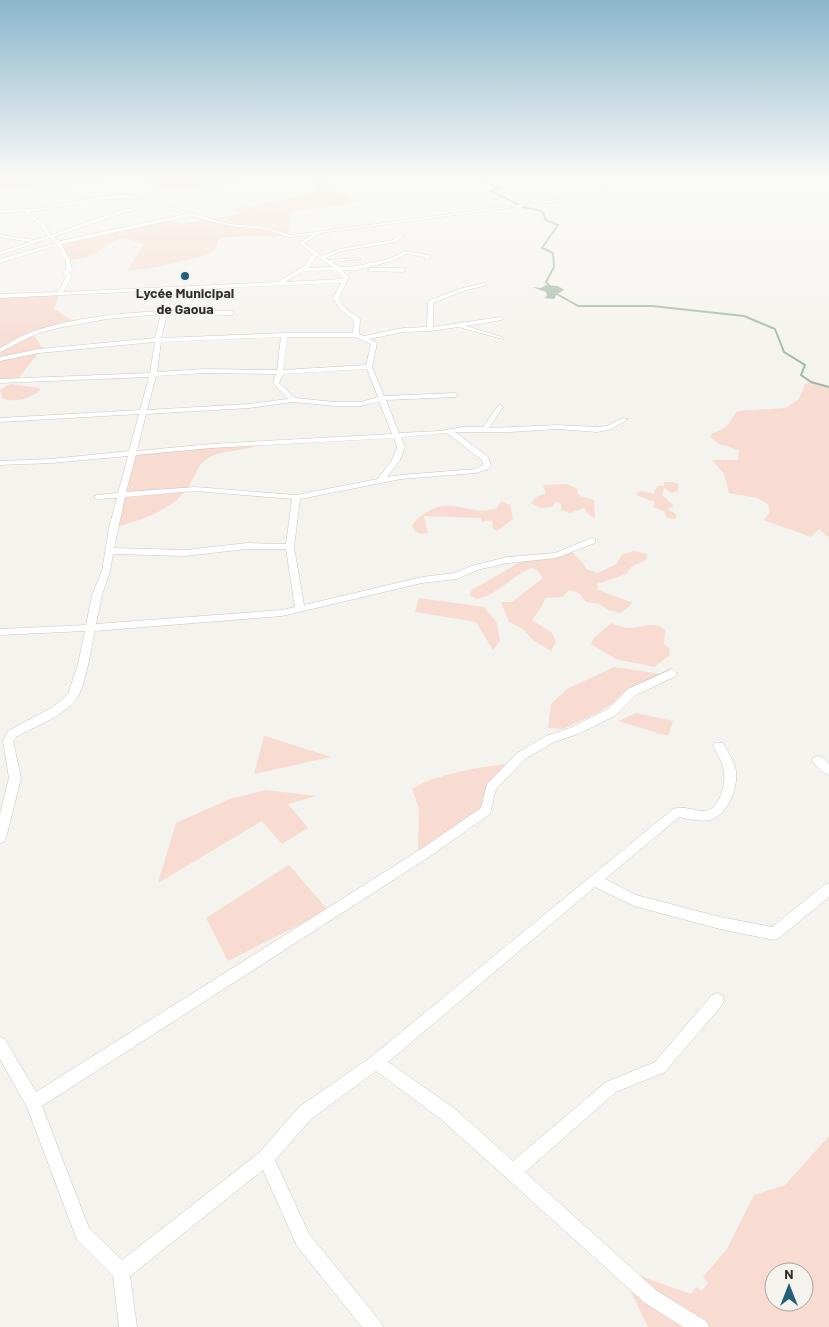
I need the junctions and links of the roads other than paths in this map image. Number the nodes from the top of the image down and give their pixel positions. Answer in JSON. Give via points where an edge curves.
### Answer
{"nodes":[{"id":1,"x":13,"y":238,"type":"edge"},
{"id":2,"x":43,"y":238,"type":"edge"},
{"id":3,"x":51,"y":238,"type":"edge"},
{"id":4,"x":65,"y":238,"type":"edge"},
{"id":5,"x":79,"y":238,"type":"edge"},
{"id":6,"x":310,"y":238,"type":"edge"},
{"id":7,"x":397,"y":238,"type":"edge"},
{"id":8,"x":70,"y":240,"type":"junction"},
{"id":9,"x":34,"y":241,"type":"junction"},
{"id":10,"x":59,"y":243,"type":"junction"},
{"id":11,"x":0,"y":253,"type":"edge"},
{"id":12,"x":316,"y":253,"type":"junction"},
{"id":13,"x":325,"y":259,"type":"junction"},
{"id":14,"x":358,"y":259,"type":"dead end"},
{"id":15,"x":428,"y":259,"type":"dead end"},
{"id":16,"x":0,"y":261,"type":"edge"},
{"id":17,"x":337,"y":268,"type":"junction"},
{"id":18,"x":302,"y":270,"type":"junction"},
{"id":19,"x":403,"y":270,"type":"dead end"},
{"id":20,"x":344,"y":279,"type":"junction"},
{"id":21,"x":323,"y":282,"type":"junction"},
{"id":22,"x":268,"y":284,"type":"junction"},
{"id":23,"x":484,"y":285,"type":"dead end"},
{"id":24,"x":170,"y":288,"type":"junction"},
{"id":25,"x":327,"y":288,"type":"dead end"},
{"id":26,"x":60,"y":293,"type":"junction"},
{"id":27,"x":332,"y":293,"type":"dead end"},
{"id":28,"x":0,"y":296,"type":"edge"},
{"id":29,"x":336,"y":298,"type":"junction"},
{"id":30,"x":164,"y":313,"type":"junction"},
{"id":31,"x":232,"y":313,"type":"dead end"},
{"id":32,"x":500,"y":319,"type":"dead end"},
{"id":33,"x":459,"y":326,"type":"junction"},
{"id":34,"x":430,"y":329,"type":"junction"},
{"id":35,"x":284,"y":335,"type":"junction"},
{"id":36,"x":356,"y":335,"type":"junction"},
{"id":37,"x":363,"y":338,"type":"junction"},
{"id":38,"x":500,"y":338,"type":"dead end"},
{"id":39,"x":158,"y":340,"type":"junction"},
{"id":40,"x":0,"y":350,"type":"edge"},
{"id":41,"x":0,"y":359,"type":"edge"},
{"id":42,"x":369,"y":367,"type":"junction"},
{"id":43,"x":280,"y":372,"type":"junction"},
{"id":44,"x":153,"y":376,"type":"junction"},
{"id":45,"x":0,"y":380,"type":"edge"},
{"id":46,"x":455,"y":395,"type":"dead end"},
{"id":47,"x":382,"y":398,"type":"junction"},
{"id":48,"x":293,"y":400,"type":"junction"},
{"id":49,"x":500,"y":407,"type":"dead end"},
{"id":50,"x":143,"y":413,"type":"junction"},
{"id":51,"x":625,"y":419,"type":"dead end"},
{"id":52,"x":0,"y":420,"type":"edge"},
{"id":53,"x":485,"y":429,"type":"junction"},
{"id":54,"x":449,"y":431,"type":"junction"},
{"id":55,"x":397,"y":436,"type":"junction"},
{"id":56,"x":132,"y":454,"type":"junction"},
{"id":57,"x":0,"y":463,"type":"edge"},
{"id":58,"x":381,"y":480,"type":"junction"},
{"id":59,"x":122,"y":494,"type":"junction"},
{"id":60,"x":296,"y":497,"type":"junction"},
{"id":61,"x":117,"y":512,"type":"junction"},
{"id":62,"x":592,"y":541,"type":"dead end"},
{"id":63,"x":290,"y":547,"type":"junction"},
{"id":64,"x":110,"y":551,"type":"junction"},
{"id":65,"x":300,"y":608,"type":"junction"},
{"id":66,"x":90,"y":628,"type":"junction"},
{"id":67,"x":0,"y":632,"type":"edge"},
{"id":68,"x":672,"y":673,"type":"dead end"},
{"id":69,"x":12,"y":734,"type":"junction"},
{"id":70,"x":0,"y":740,"type":"edge"},
{"id":71,"x":719,"y":746,"type":"dead end"},
{"id":72,"x":818,"y":760,"type":"dead end"},
{"id":73,"x":829,"y":771,"type":"edge"},
{"id":74,"x":0,"y":838,"type":"edge"},
{"id":75,"x":594,"y":880,"type":"junction"},
{"id":76,"x":829,"y":889,"type":"edge"},
{"id":77,"x":717,"y":1000,"type":"dead end"},
{"id":78,"x":0,"y":1044,"type":"edge"},
{"id":79,"x":376,"y":1062,"type":"junction"},
{"id":80,"x":33,"y":1103,"type":"junction"},
{"id":81,"x":266,"y":1158,"type":"junction"},
{"id":82,"x":513,"y":1172,"type":"junction"},
{"id":83,"x":121,"y":1272,"type":"junction"},
{"id":84,"x":128,"y":1327,"type":"edge"},
{"id":85,"x":374,"y":1327,"type":"edge"},
{"id":86,"x":700,"y":1327,"type":"edge"}],
"edges":[{"from":1,"to":9,"type":"street"},
{"from":2,"to":9,"type":"street"},
{"from":3,"to":10,"type":"street"},
{"from":4,"to":8,"type":"street"},
{"from":5,"to":8,"type":"street"},
{"from":6,"to":12,"type":"street","via":[[301,243]]},
{"from":7,"to":13,"type":"street","via":[[340,250]]},
{"from":8,"to":10,"type":"street"},
{"from":9,"to":11,"type":"street"},
{"from":10,"to":16,"type":"street"},
{"from":10,"to":26,"type":"street","via":[[68,260],[69,270],[66,272],[69,277]]},
{"from":12,"to":13,"type":"street"},
{"from":12,"to":18,"type":"street","via":[[313,262]]},
{"from":13,"to":14,"type":"street"},
{"from":13,"to":17,"type":"street"},
{"from":15,"to":17,"type":"street","via":[[405,252],[390,260],[357,268]]},
{"from":17,"to":18,"type":"street"},
{"from":17,"to":20,"type":"street"},
{"from":18,"to":22,"type":"street","via":[[282,281]]},
{"from":19,"to":20,"type":"street","via":[[359,270]]},
{"from":20,"to":21,"type":"street"},
{"from":20,"to":29,"type":"street"},
{"from":21,"to":22,"type":"street"},
{"from":21,"to":25,"type":"street"},
{"from":22,"to":24,"type":"street"},
{"from":23,"to":34,"type":"street","via":[[430,302]]},
{"from":24,"to":26,"type":"street"},
{"from":24,"to":30,"type":"street"},
{"from":26,"to":28,"type":"street"},
{"from":27,"to":29,"type":"street"},
{"from":29,"to":36,"type":"street","via":[[342,308],[357,319]]},
{"from":30,"to":31,"type":"street"},
{"from":30,"to":39,"type":"street"},
{"from":30,"to":40,"type":"street","via":[[69,325],[32,334]]},
{"from":32,"to":33,"type":"street"},
{"from":33,"to":34,"type":"street"},
{"from":33,"to":38,"type":"street"},
{"from":34,"to":37,"type":"street","via":[[403,330]]},
{"from":35,"to":36,"type":"street"},
{"from":35,"to":39,"type":"street"},
{"from":35,"to":43,"type":"street"},
{"from":36,"to":37,"type":"street"},
{"from":37,"to":42,"type":"street","via":[[374,343]]},
{"from":39,"to":41,"type":"street"},
{"from":39,"to":44,"type":"street"},
{"from":42,"to":43,"type":"street"},
{"from":42,"to":47,"type":"street"},
{"from":43,"to":44,"type":"street"},
{"from":43,"to":48,"type":"street","via":[[276,383]]},
{"from":44,"to":45,"type":"street"},
{"from":44,"to":50,"type":"street"},
{"from":46,"to":47,"type":"street"},
{"from":47,"to":48,"type":"street","via":[[361,404]]},
{"from":47,"to":55,"type":"street"},
{"from":48,"to":50,"type":"street"},
{"from":49,"to":53,"type":"street"},
{"from":50,"to":52,"type":"street"},
{"from":50,"to":56,"type":"street"},
{"from":51,"to":53,"type":"street","via":[[613,428],[602,430],[566,427]]},
{"from":53,"to":54,"type":"street"},
{"from":54,"to":55,"type":"street"},
{"from":54,"to":58,"type":"street","via":[[485,459],[487,466],[476,471]]},
{"from":55,"to":56,"type":"street","via":[[212,446]]},
{"from":55,"to":58,"type":"street","via":[[401,447]]},
{"from":56,"to":57,"type":"street"},
{"from":56,"to":59,"type":"street"},
{"from":58,"to":60,"type":"street"},
{"from":59,"to":60,"type":"street","via":[[195,489]]},
{"from":59,"to":61,"type":"street"},
{"from":59,"to":61,"type":"street","via":[[97,497]]},
{"from":60,"to":63,"type":"street"},
{"from":61,"to":64,"type":"street"},
{"from":62,"to":65,"type":"street","via":[[556,556],[507,560],[457,576],[422,580]]},
{"from":63,"to":64,"type":"street","via":[[248,546],[184,553]]},
{"from":63,"to":65,"type":"street"},
{"from":64,"to":66,"type":"street"},
{"from":65,"to":66,"type":"street","via":[[282,613]]},
{"from":66,"to":67,"type":"street"},
{"from":66,"to":69,"type":"street","via":[[84,664],[73,696],[58,710]]},
{"from":68,"to":80,"type":"street","via":[[632,692],[612,712],[550,739],[521,756],[491,787],[486,811]]},
{"from":69,"to":70,"type":"street"},
{"from":69,"to":74,"type":"street","via":[[8,742],[15,778]]},
{"from":71,"to":75,"type":"street","via":[[730,771],[729,784],[717,810],[708,815],[678,812]]},
{"from":72,"to":73,"type":"street"},
{"from":75,"to":76,"type":"street","via":[[634,900],[774,934]]},
{"from":75,"to":79,"type":"street"},
{"from":77,"to":82,"type":"street","via":[[660,1067],[611,1088]]},
{"from":78,"to":80,"type":"street"},
{"from":79,"to":81,"type":"street","via":[[305,1113]]},
{"from":79,"to":82,"type":"street","via":[[448,1114]]},
{"from":80,"to":83,"type":"street","via":[[84,1234]]},
{"from":81,"to":83,"type":"street"},
{"from":81,"to":85,"type":"street","via":[[303,1240]]},
{"from":82,"to":86,"type":"street","via":[[651,1297]]},
{"from":83,"to":84,"type":"street"}]}
